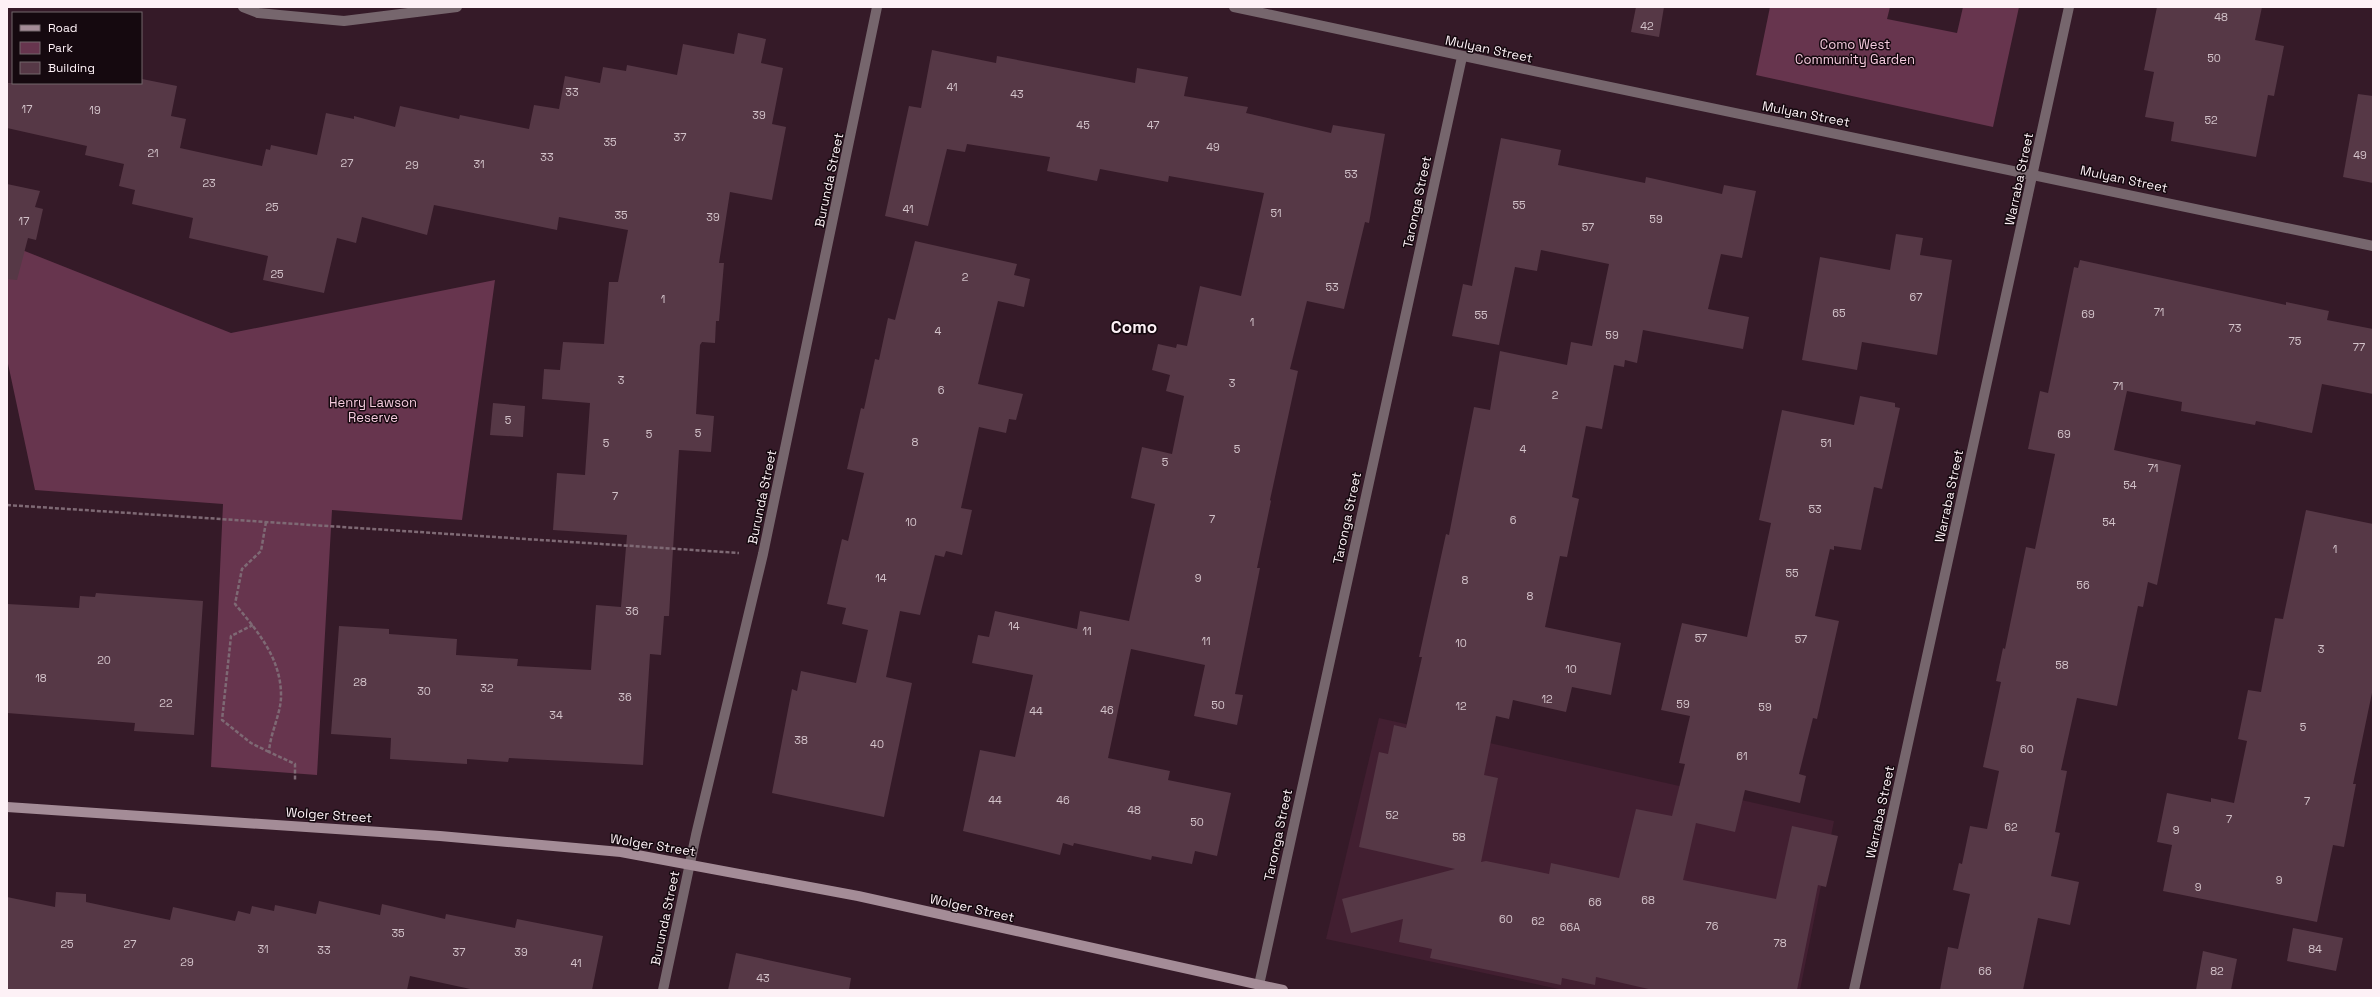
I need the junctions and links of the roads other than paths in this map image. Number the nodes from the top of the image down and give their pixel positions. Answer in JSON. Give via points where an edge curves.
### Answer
{"nodes":[{"id":1,"x":243,"y":7,"type":"edge"},
{"id":2,"x":457,"y":7,"type":"edge"},
{"id":3,"x":877,"y":7,"type":"edge"},
{"id":4,"x":1234,"y":7,"type":"edge"},
{"id":5,"x":2069,"y":7,"type":"edge"},
{"id":6,"x":1462,"y":57,"type":"junction"},
{"id":7,"x":2034,"y":173,"type":"junction"},
{"id":8,"x":2373,"y":246,"type":"edge"},
{"id":9,"x":7,"y":807,"type":"edge"},
{"id":10,"x":690,"y":864,"type":"junction"},
{"id":11,"x":1258,"y":985,"type":"junction"},
{"id":12,"x":663,"y":990,"type":"edge"},
{"id":13,"x":1283,"y":990,"type":"edge"},
{"id":14,"x":1854,"y":990,"type":"edge"}],
"edges":[{"from":1,"to":2,"type":"street","via":[[258,13],[344,21]]},
{"from":3,"to":10,"type":"street","name":"Burunda Street","via":[[763,554]]},
{"from":4,"to":6,"type":"street","name":"Mulyan Street"},
{"from":5,"to":7,"type":"street","name":"Warraba Street"},
{"from":6,"to":7,"type":"street","name":"Mulyan Street"},
{"from":6,"to":11,"type":"street","name":"Taronga Street"},
{"from":7,"to":8,"type":"street","name":"Mulyan Street"},
{"from":7,"to":14,"type":"street","name":"Warraba Street"},
{"from":9,"to":10,"type":"street","name":"Wolger Street","via":[[525,842],[621,852]]},
{"from":10,"to":11,"type":"street","name":"Wolger Street","via":[[858,896]]},
{"from":10,"to":12,"type":"street","name":"Burunda Street"},
{"from":11,"to":13,"type":"street","name":"Wolger Street"}]}
